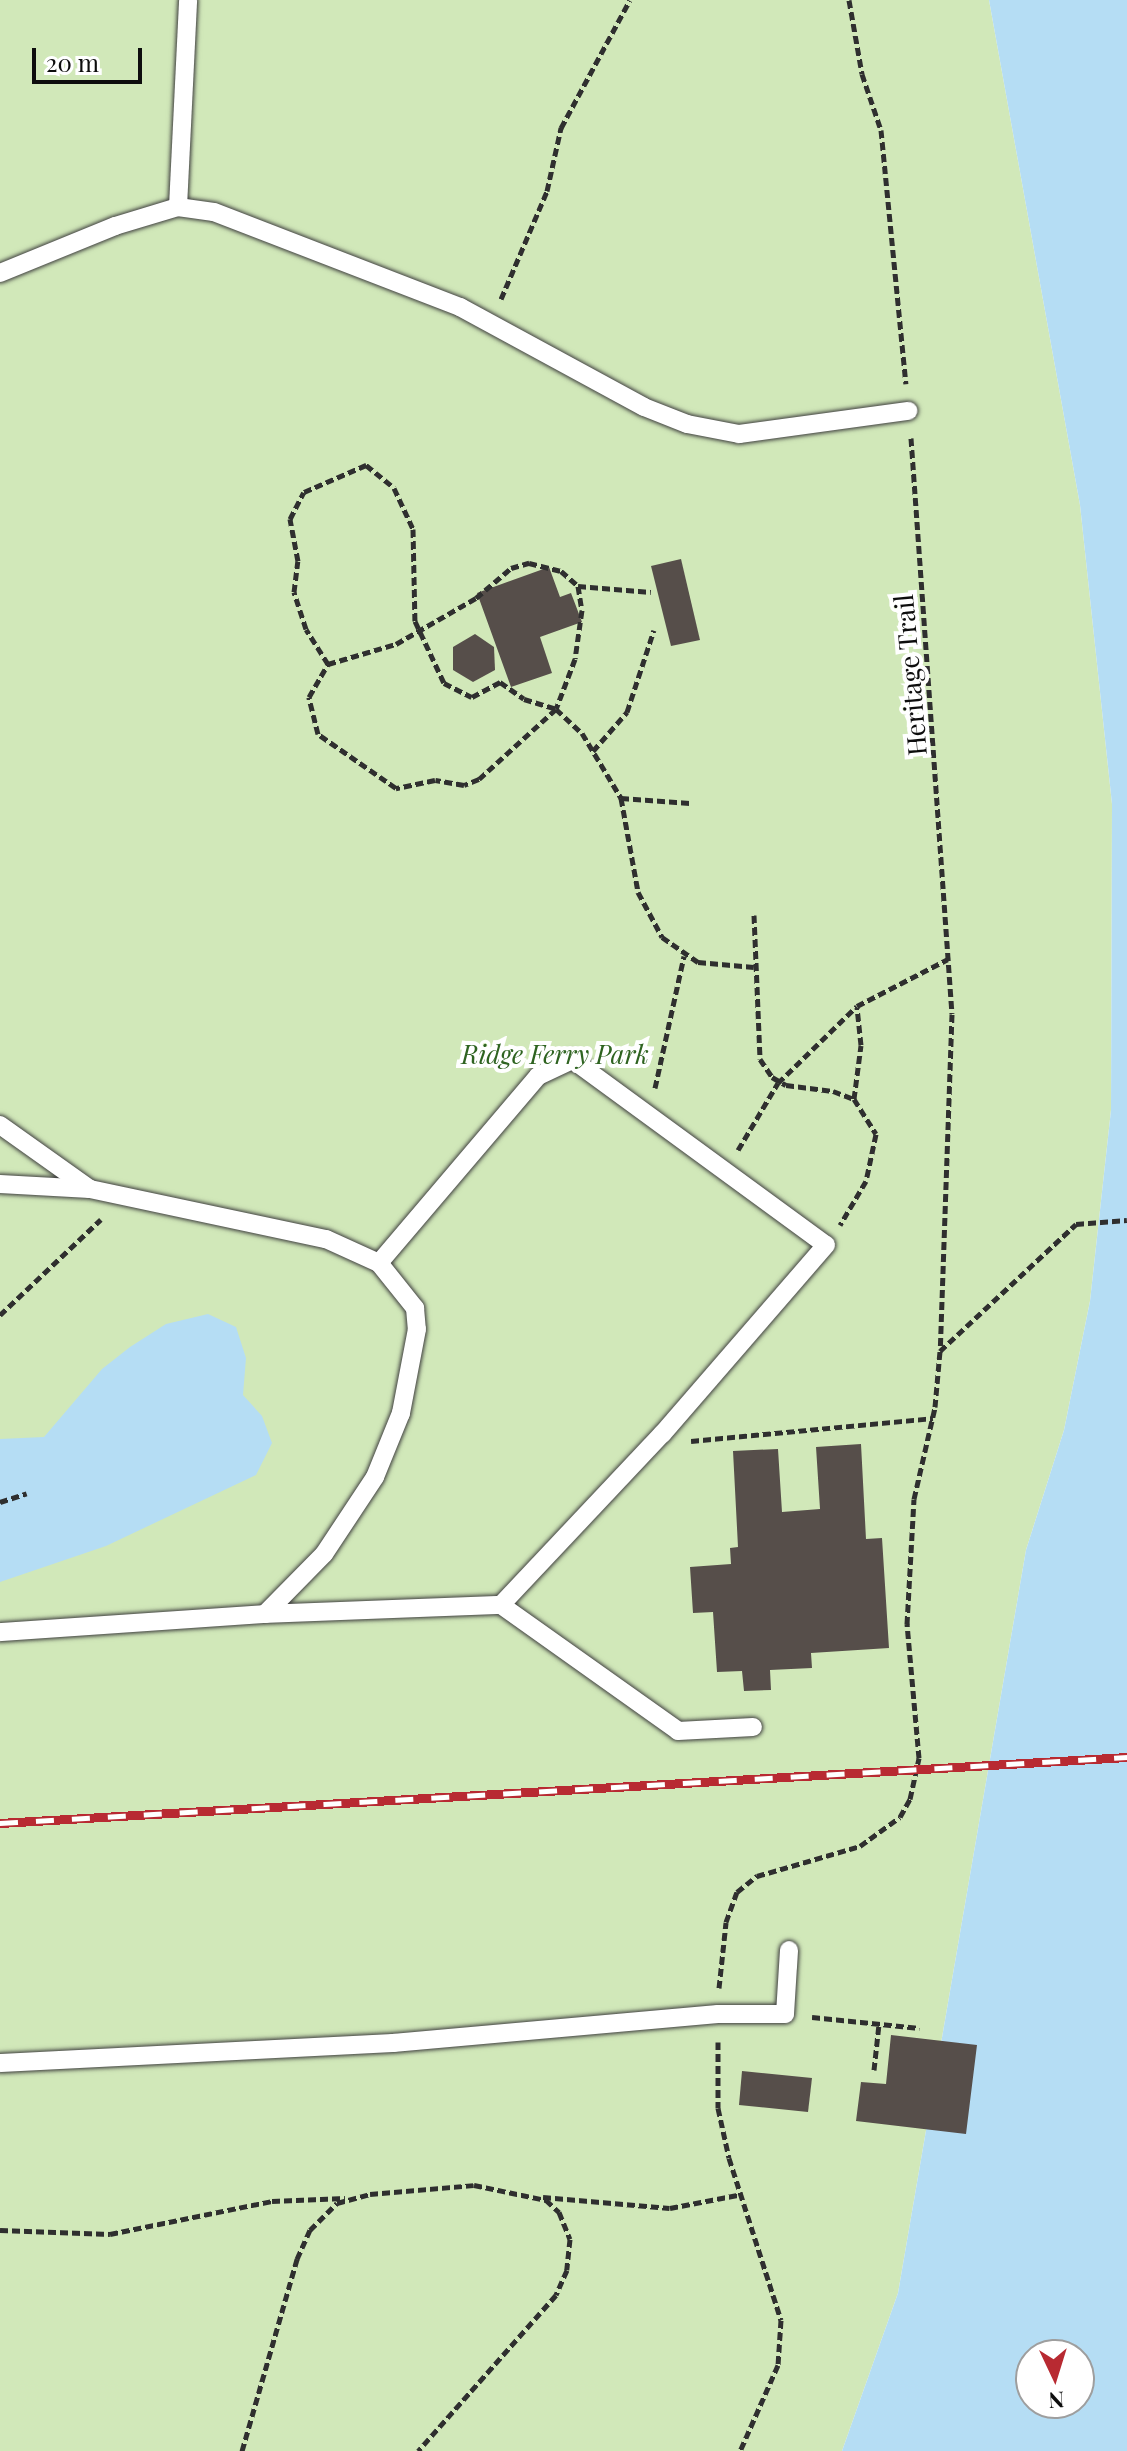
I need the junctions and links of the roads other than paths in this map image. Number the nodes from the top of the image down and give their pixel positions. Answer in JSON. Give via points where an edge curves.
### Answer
{"nodes":[{"id":1,"x":188,"y":0,"type":"edge"},
{"id":2,"x":178,"y":207,"type":"junction"},
{"id":3,"x":0,"y":273,"type":"edge"},
{"id":4,"x":908,"y":411,"type":"road end"},
{"id":5,"x":0,"y":1125,"type":"edge"},
{"id":6,"x":0,"y":1184,"type":"edge"},
{"id":7,"x":90,"y":1189,"type":"junction"},
{"id":8,"x":379,"y":1263,"type":"junction"},
{"id":9,"x":501,"y":1605,"type":"junction"},
{"id":10,"x":265,"y":1614,"type":"junction"},
{"id":11,"x":0,"y":1632,"type":"edge"},
{"id":12,"x":753,"y":1727,"type":"dead end"},
{"id":13,"x":789,"y":1950,"type":"dead end"},
{"id":14,"x":0,"y":2063,"type":"edge"}],
"edges":[{"from":1,"to":2,"type":"lane"},
{"from":2,"to":3,"type":"lane","via":[[115,226]]},
{"from":2,"to":4,"type":"lane","via":[[214,212],[410,286],[687,424],[739,434]]},
{"from":5,"to":7,"type":"lane"},
{"from":6,"to":7,"type":"lane"},
{"from":7,"to":8,"type":"lane","via":[[326,1239]]},
{"from":8,"to":9,"type":"lane","via":[[538,1076],[573,1060],[826,1245],[652,1445]]},
{"from":8,"to":10,"type":"lane","via":[[415,1308],[417,1329],[410,1379],[391,1444],[356,1512]]},
{"from":9,"to":10,"type":"lane"},
{"from":9,"to":12,"type":"lane","via":[[678,1731]]},
{"from":10,"to":11,"type":"lane"},
{"from":13,"to":14,"type":"lane","via":[[785,2014],[718,2014],[393,2043]]}]}
